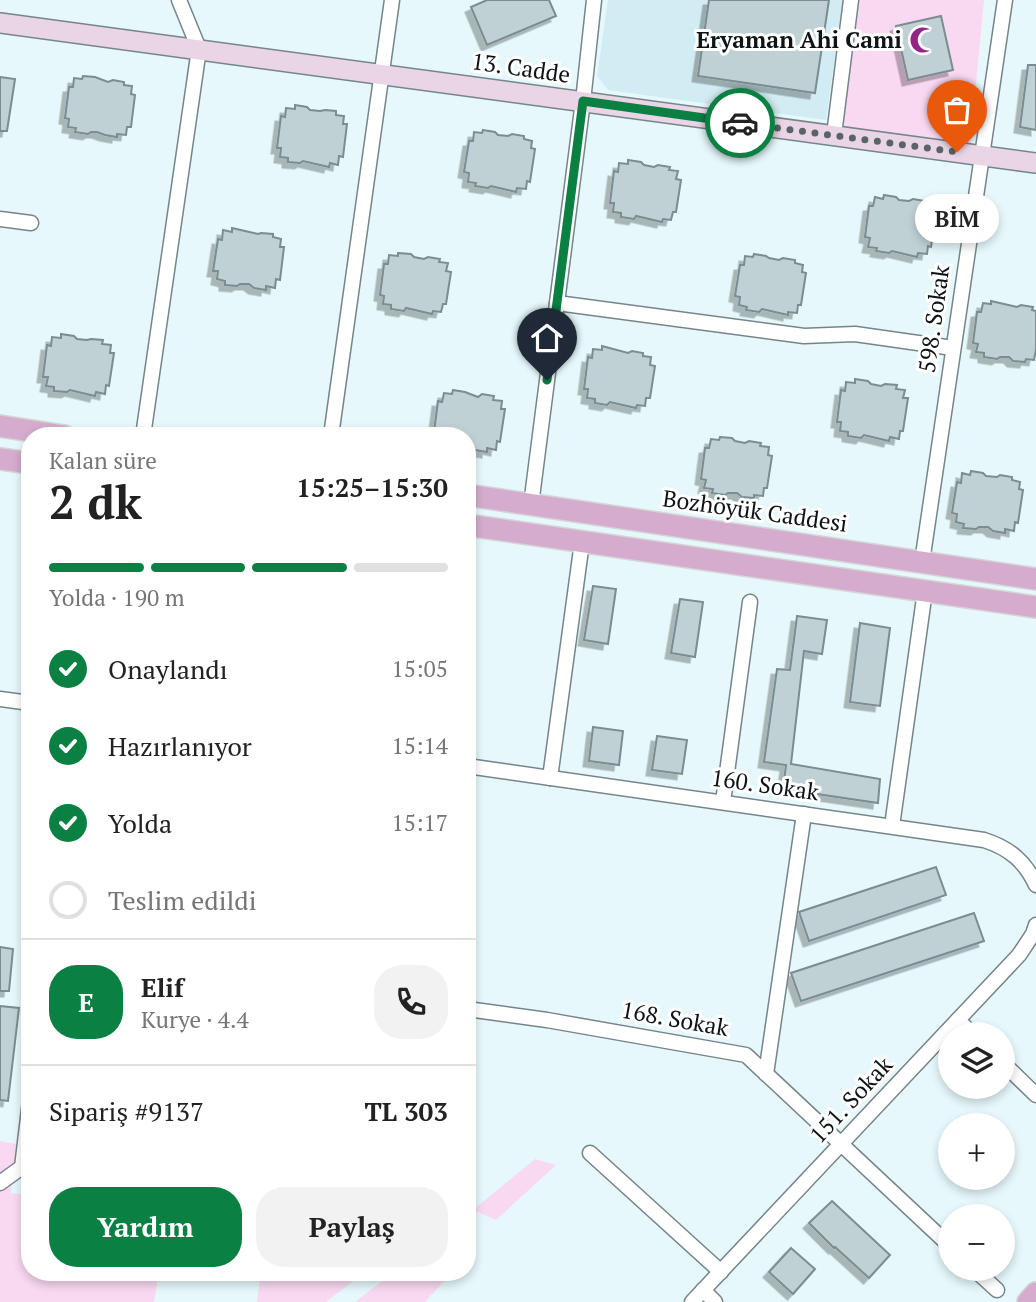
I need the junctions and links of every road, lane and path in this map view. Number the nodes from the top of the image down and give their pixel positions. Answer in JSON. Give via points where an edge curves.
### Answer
{"nodes":[{"id":1,"x":179,"y":0,"type":"edge"},
{"id":2,"x":392,"y":0,"type":"edge"},
{"id":3,"x":594,"y":0,"type":"edge"},
{"id":4,"x":851,"y":0,"type":"edge"},
{"id":5,"x":1005,"y":0,"type":"edge"},
{"id":6,"x":0,"y":23,"type":"edge"},
{"id":7,"x":199,"y":49,"type":"junction"},
{"id":8,"x":381,"y":74,"type":"junction"},
{"id":9,"x":583,"y":101,"type":"junction"},
{"id":10,"x":834,"y":135,"type":"junction"},
{"id":11,"x":981,"y":156,"type":"junction"},
{"id":12,"x":1036,"y":163,"type":"edge"},
{"id":13,"x":0,"y":219,"type":"edge"},
{"id":14,"x":31,"y":223,"type":"dead end"},
{"id":15,"x":557,"y":303,"type":"junction"},
{"id":16,"x":953,"y":348,"type":"junction"},
{"id":17,"x":0,"y":426,"type":"edge"},
{"id":18,"x":144,"y":427,"type":"edge"},
{"id":19,"x":332,"y":427,"type":"edge"},
{"id":20,"x":21,"y":429,"type":"edge"},
{"id":21,"x":0,"y":459,"type":"edge"},
{"id":22,"x":21,"y":462,"type":"edge"},
{"id":23,"x":476,"y":496,"type":"edge"},
{"id":24,"x":531,"y":505,"type":"junction"},
{"id":25,"x":476,"y":526,"type":"edge"},
{"id":26,"x":582,"y":542,"type":"junction"},
{"id":27,"x":922,"y":562,"type":"junction"},
{"id":28,"x":1036,"y":579,"type":"edge"},
{"id":29,"x":925,"y":591,"type":"junction"},
{"id":30,"x":750,"y":602,"type":"dead end"},
{"id":31,"x":1036,"y":607,"type":"edge"},
{"id":32,"x":0,"y":699,"type":"edge"},
{"id":33,"x":21,"y":702,"type":"edge"},
{"id":34,"x":476,"y":767,"type":"edge"},
{"id":35,"x":550,"y":778,"type":"junction"},
{"id":36,"x":723,"y":802,"type":"junction"},
{"id":37,"x":804,"y":814,"type":"junction"},
{"id":38,"x":892,"y":826,"type":"junction"},
{"id":39,"x":1036,"y":885,"type":"edge"},
{"id":40,"x":1036,"y":925,"type":"edge"},
{"id":41,"x":476,"y":1010,"type":"edge"},
{"id":42,"x":958,"y":1020,"type":"joint"},
{"id":43,"x":766,"y":1074,"type":"junction"},
{"id":44,"x":1015,"y":1075,"type":"edge"},
{"id":45,"x":1036,"y":1095,"type":"edge"},
{"id":46,"x":842,"y":1143,"type":"junction"},
{"id":47,"x":590,"y":1153,"type":"dead end"},
{"id":48,"x":21,"y":1168,"type":"edge"},
{"id":49,"x":0,"y":1183,"type":"edge"},
{"id":50,"x":938,"y":1235,"type":"edge"},
{"id":51,"x":721,"y":1272,"type":"junction"},
{"id":52,"x":987,"y":1281,"type":"edge"},
{"id":53,"x":703,"y":1290,"type":"junction"},
{"id":54,"x":997,"y":1290,"type":"dead end"},
{"id":55,"x":1036,"y":1293,"type":"edge"},
{"id":56,"x":692,"y":1302,"type":"edge"},
{"id":57,"x":715,"y":1302,"type":"edge"},
{"id":58,"x":1028,"y":1302,"type":"edge"}],
"edges":[{"from":1,"to":7,"type":"street"},
{"from":2,"to":8,"type":"street"},
{"from":3,"to":9,"type":"street"},
{"from":4,"to":10,"type":"street"},
{"from":5,"to":11,"type":"street","name":"598. Sokak"},
{"from":6,"to":7,"type":"street","name":"13. Cadde"},
{"from":7,"to":8,"type":"street","name":"13. Cadde"},
{"from":7,"to":18,"type":"street"},
{"from":8,"to":9,"type":"street","name":"13. Cadde"},
{"from":8,"to":19,"type":"street"},
{"from":9,"to":10,"type":"street","name":"13. Cadde"},
{"from":9,"to":15,"type":"street"},
{"from":10,"to":11,"type":"street","name":"13. Cadde"},
{"from":11,"to":12,"type":"street","name":"13. Cadde"},
{"from":11,"to":16,"type":"street","name":"598. Sokak"},
{"from":13,"to":14,"type":"street"},
{"from":15,"to":16,"type":"street","via":[[804,336],[855,334]]},
{"from":15,"to":24,"type":"street"},
{"from":16,"to":27,"type":"street","name":"598. Sokak"},
{"from":17,"to":20,"type":"main road"},
{"from":21,"to":22,"type":"main road"},
{"from":23,"to":24,"type":"main road","name":"Bozhöyük Caddesi"},
{"from":24,"to":27,"type":"main road","name":"Bozhöyük Caddesi"},
{"from":25,"to":26,"type":"main road"},
{"from":26,"to":29,"type":"main road"},
{"from":26,"to":35,"type":"street"},
{"from":27,"to":28,"type":"main road","name":"Bozhöyük Caddesi"},
{"from":29,"to":31,"type":"main road"},
{"from":29,"to":38,"type":"street"},
{"from":30,"to":36,"type":"street"},
{"from":32,"to":33,"type":"street"},
{"from":34,"to":35,"type":"street","name":"160. Sokak"},
{"from":35,"to":36,"type":"street","name":"160. Sokak"},
{"from":36,"to":37,"type":"street","name":"160. Sokak"},
{"from":37,"to":38,"type":"street","name":"160. Sokak"},
{"from":37,"to":43,"type":"street"},
{"from":38,"to":39,"type":"street","name":"160. Sokak","via":[[999,844],[1020,859]]},
{"from":40,"to":42,"type":"street","name":"151. Sokak","via":[[1019,956]]},
{"from":41,"to":43,"type":"street","name":"168. Sokak","via":[[746,1055]]},
{"from":42,"to":46,"type":"street","name":"151. Sokak"},
{"from":43,"to":46,"type":"street","name":"168. Sokak"},
{"from":44,"to":45,"type":"street"},
{"from":46,"to":50,"type":"street","name":"168. Sokak"},
{"from":46,"to":51,"type":"street","name":"151. Sokak"},
{"from":47,"to":51,"type":"street"},
{"from":48,"to":49,"type":"street"},
{"from":51,"to":53,"type":"street","name":"151. Sokak"},
{"from":52,"to":54,"type":"street"},
{"from":53,"to":56,"type":"street","name":"151. Sokak"},
{"from":53,"to":57,"type":"street"},
{"from":55,"to":58,"type":"main road"}]}
